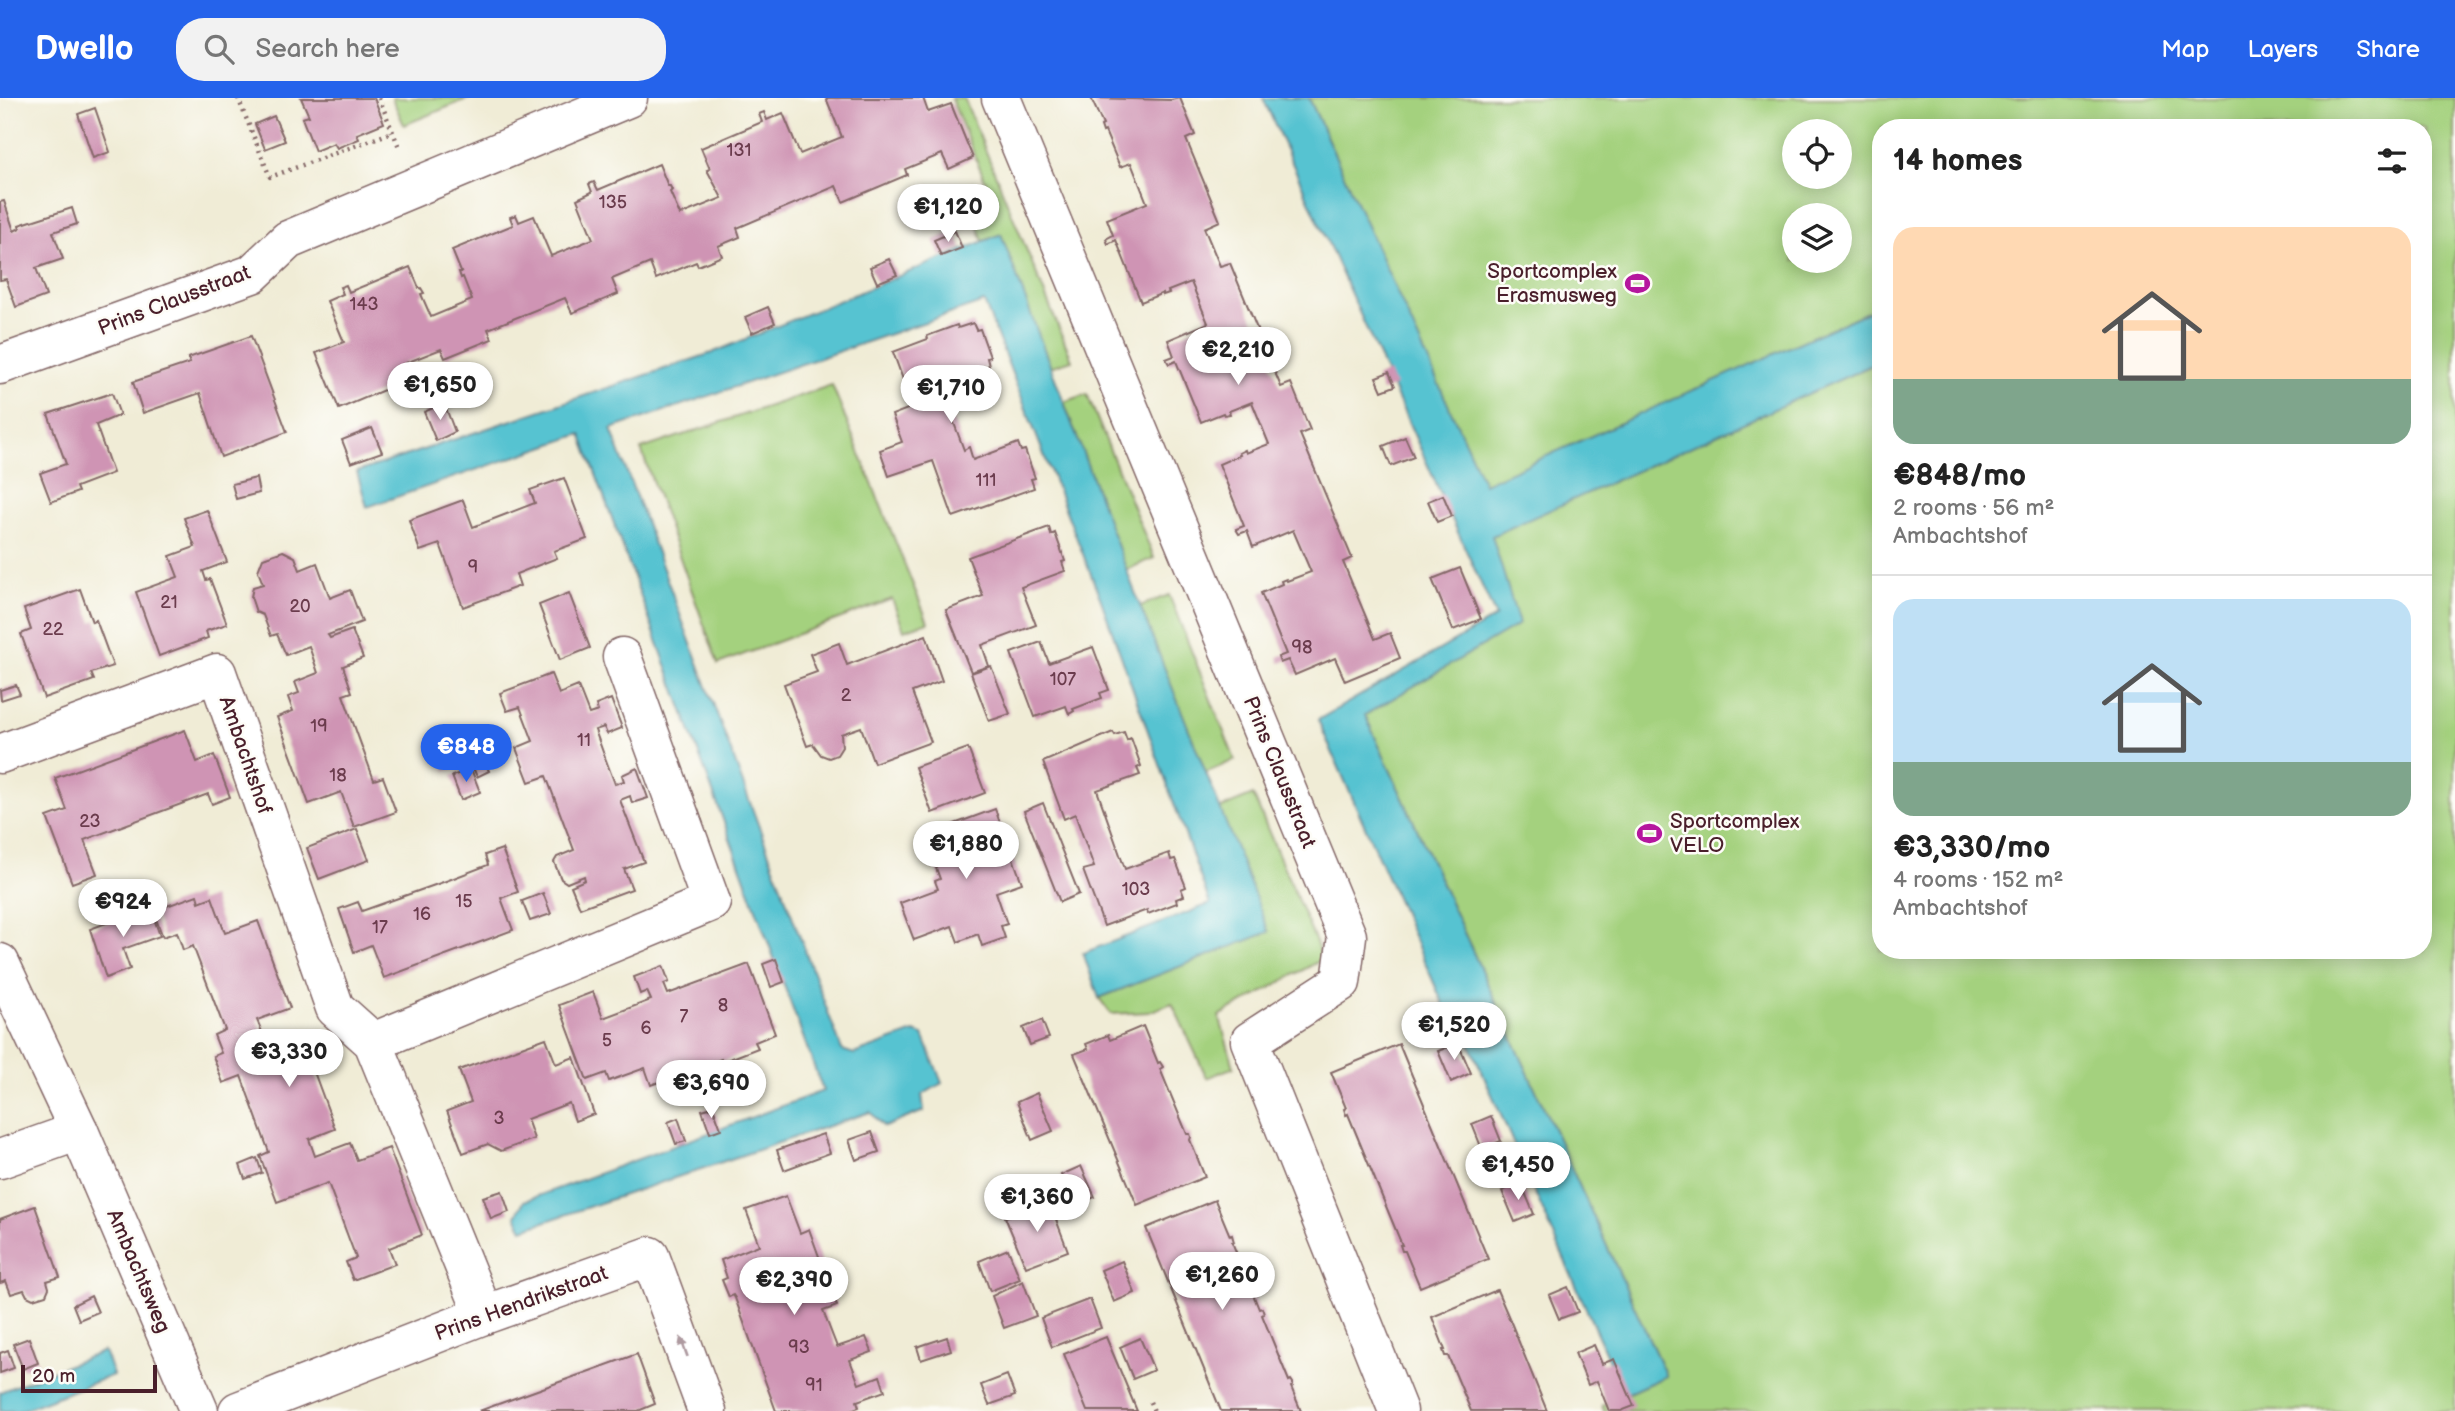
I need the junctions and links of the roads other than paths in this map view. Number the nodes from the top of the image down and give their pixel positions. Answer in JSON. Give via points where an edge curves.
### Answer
{"nodes":[{"id":1,"x":628,"y":98,"type":"edge"},
{"id":2,"x":1001,"y":98,"type":"edge"},
{"id":3,"x":0,"y":365,"type":"edge"},
{"id":4,"x":622,"y":657,"type":"dead end"},
{"id":5,"x":0,"y":754,"type":"edge"},
{"id":6,"x":0,"y":963,"type":"edge"},
{"id":7,"x":373,"y":1041,"type":"junction"},
{"id":8,"x":79,"y":1130,"type":"junction"},
{"id":9,"x":0,"y":1159,"type":"edge"},
{"id":10,"x":484,"y":1315,"type":"junction"},
{"id":11,"x":199,"y":1411,"type":"edge"},
{"id":12,"x":238,"y":1411,"type":"edge"},
{"id":13,"x":707,"y":1411,"type":"edge"},
{"id":14,"x":1398,"y":1411,"type":"edge"}],
"edges":[{"from":1,"to":3,"type":"street","name":"Prins Clausstraat","via":[[288,240],[252,274]]},
{"from":2,"to":14,"type":"street","name":"Prins Clausstraat","via":[[1347,936],[1341,982],[1250,1041]]},
{"from":4,"to":7,"type":"street","via":[[711,902]]},
{"from":5,"to":7,"type":"street","name":"Ambachtshof","via":[[217,673],[335,1008]]},
{"from":6,"to":8,"type":"street","name":"Ambachtsweg"},
{"from":7,"to":10,"type":"street","name":"Ambachtshof"},
{"from":8,"to":9,"type":"street"},
{"from":8,"to":11,"type":"street","name":"Ambachtsweg"},
{"from":10,"to":12,"type":"street","name":"Prins Hendrikstraat"},
{"from":13,"to":10,"type":"street","name":"Prins Hendrikstraat","one_way":true,"via":[[650,1256]]}]}
